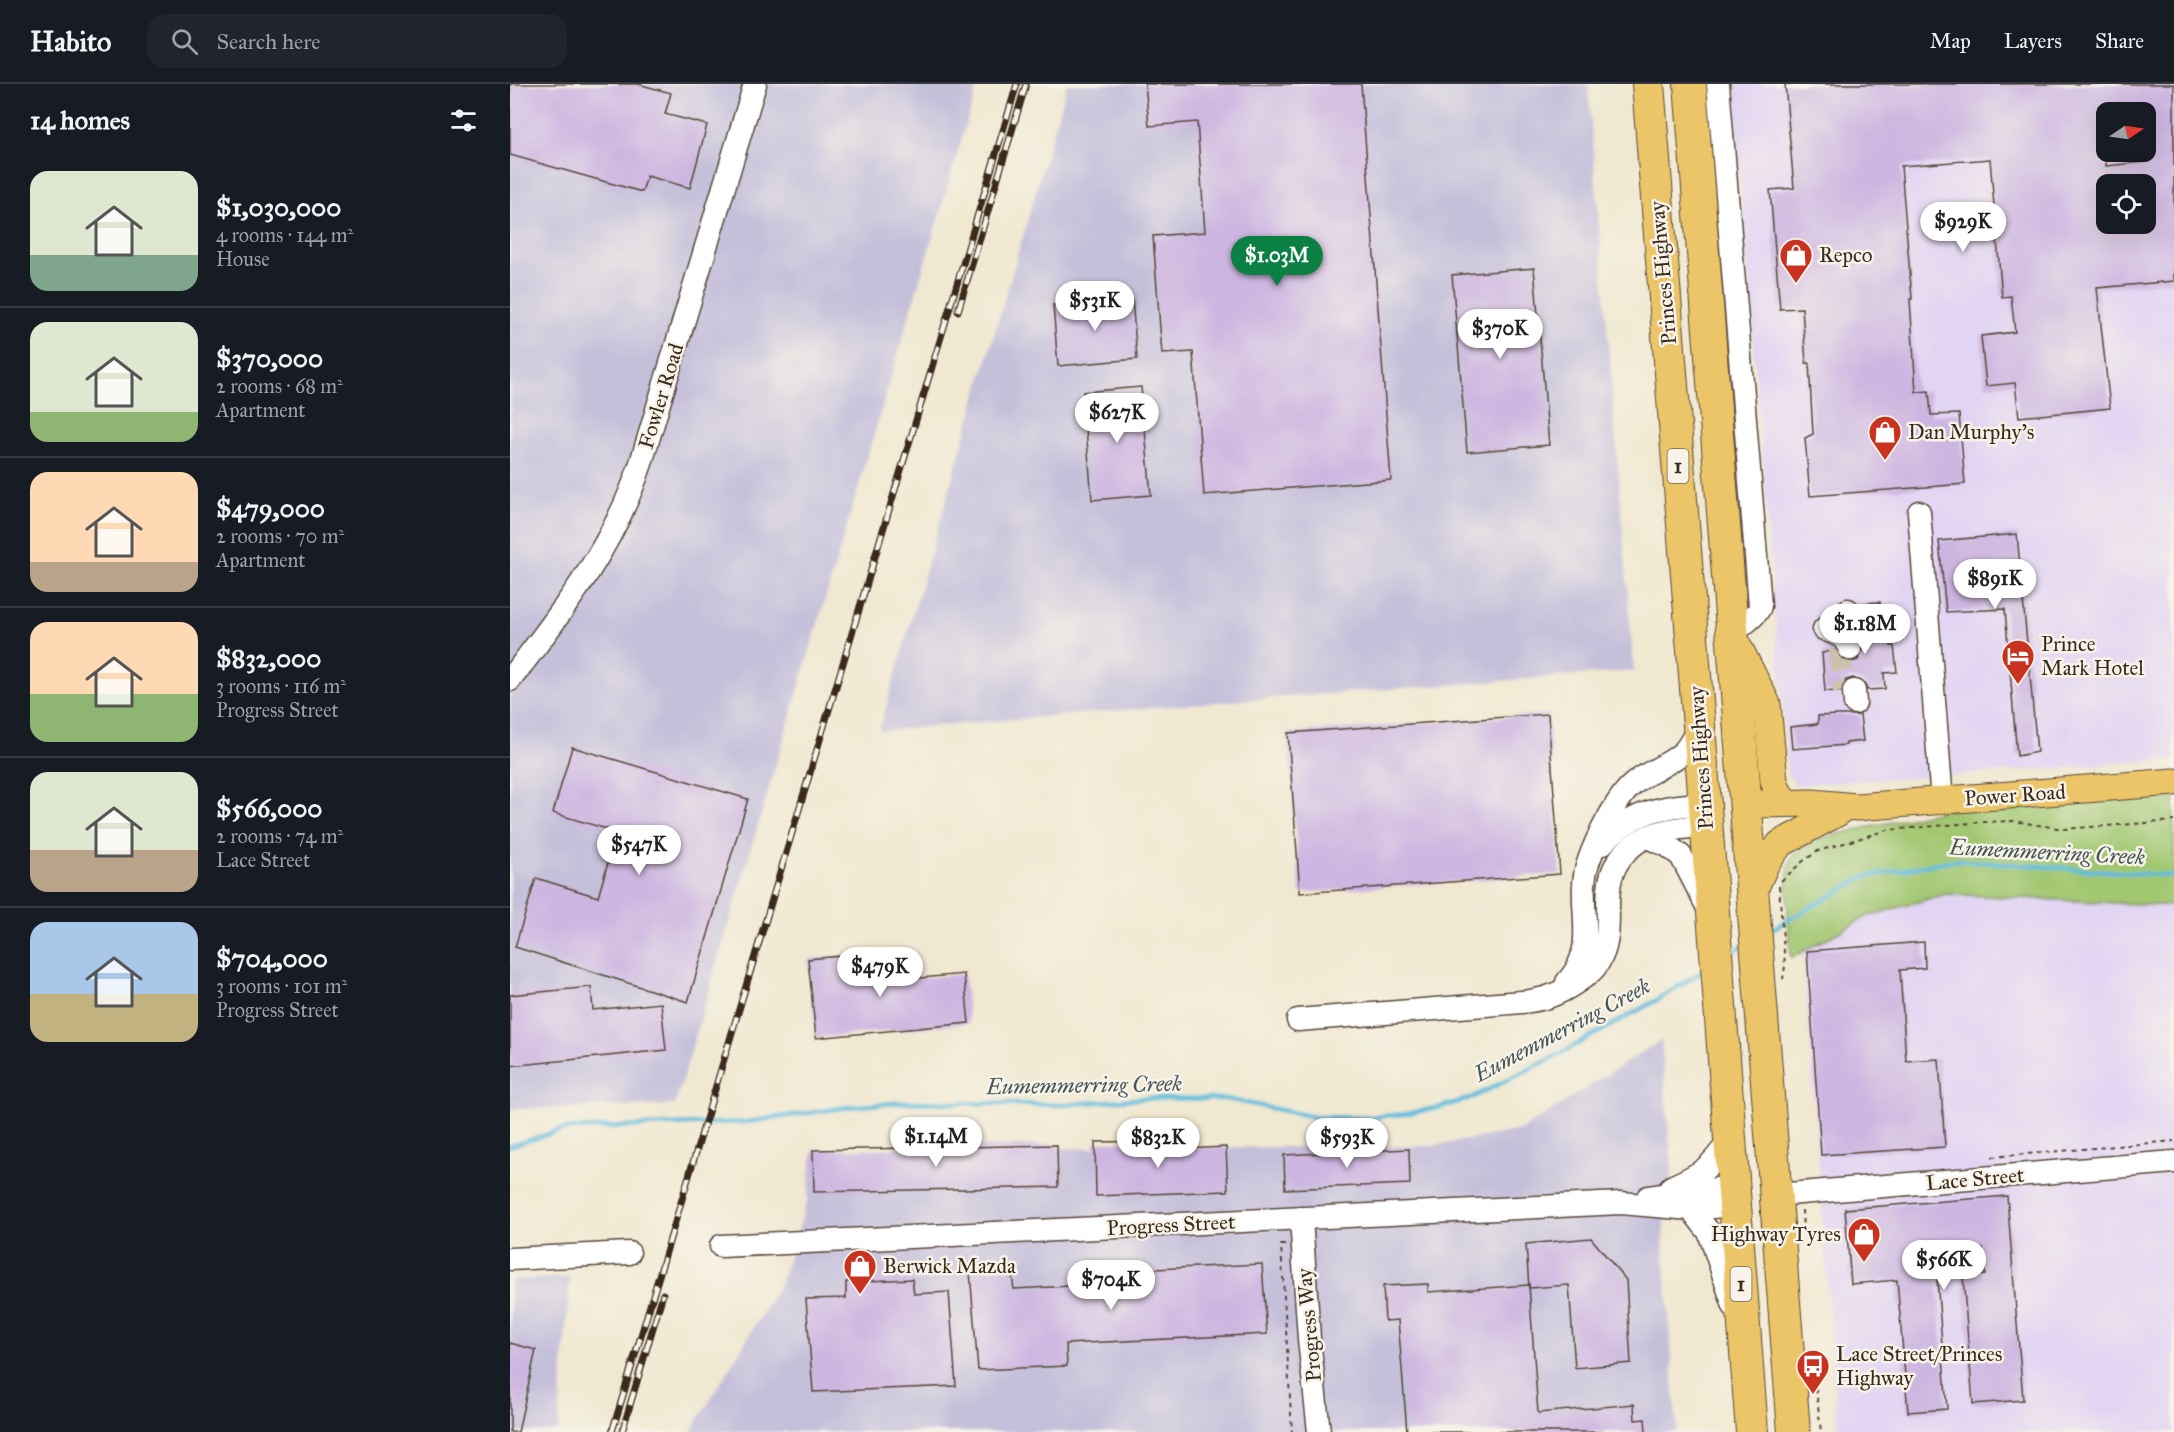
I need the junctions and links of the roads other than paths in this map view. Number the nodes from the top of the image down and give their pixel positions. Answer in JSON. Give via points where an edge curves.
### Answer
{"nodes":[{"id":1,"x":755,"y":84,"type":"edge"},
{"id":2,"x":1648,"y":84,"type":"edge"},
{"id":3,"x":1690,"y":84,"type":"edge"},
{"id":4,"x":1718,"y":84,"type":"edge"},
{"id":5,"x":1707,"y":122,"type":"junction"},
{"id":6,"x":1651,"y":129,"type":"junction"},
{"id":7,"x":1918,"y":512,"type":"dead end"},
{"id":8,"x":1848,"y":610,"type":"dead end"},
{"id":9,"x":1824,"y":628,"type":"dead end"},
{"id":10,"x":1734,"y":636,"type":"junction"},
{"id":11,"x":510,"y":680,"type":"edge"},
{"id":12,"x":1699,"y":726,"type":"junction"},
{"id":13,"x":2174,"y":782,"type":"edge"},
{"id":14,"x":1942,"y":801,"type":"junction"},
{"id":15,"x":1786,"y":803,"type":"junction"},
{"id":16,"x":1848,"y":810,"type":"junction"},
{"id":17,"x":1747,"y":814,"type":"junction"},
{"id":18,"x":1706,"y":815,"type":"junction"},
{"id":19,"x":1647,"y":837,"type":"junction"},
{"id":20,"x":1589,"y":859,"type":"junction"},
{"id":21,"x":1762,"y":896,"type":"junction"},
{"id":22,"x":1714,"y":926,"type":"junction"},
{"id":23,"x":1522,"y":1002,"type":"junction"},
{"id":24,"x":1298,"y":1020,"type":"dead end"},
{"id":25,"x":1730,"y":1140,"type":"junction"},
{"id":26,"x":2174,"y":1162,"type":"edge"},
{"id":27,"x":1776,"y":1195,"type":"junction"},
{"id":28,"x":1648,"y":1197,"type":"junction"},
{"id":29,"x":1735,"y":1197,"type":"junction"},
{"id":30,"x":1621,"y":1203,"type":"junction"},
{"id":31,"x":1691,"y":1209,"type":"junction"},
{"id":32,"x":1301,"y":1218,"type":"junction"},
{"id":33,"x":721,"y":1246,"type":"dead end"},
{"id":34,"x":629,"y":1253,"type":"dead end"},
{"id":35,"x":510,"y":1259,"type":"edge"},
{"id":36,"x":1745,"y":1338,"type":"junction"},
{"id":37,"x":1319,"y":1432,"type":"edge"},
{"id":38,"x":1752,"y":1432,"type":"edge"},
{"id":39,"x":1794,"y":1432,"type":"edge"}],
"edges":[{"from":1,"to":11,"type":"street","name":"Fowler Road","via":[[628,499],[585,578]]},
{"from":2,"to":6,"type":"highway","name":"Princes Highway","number":"1"},
{"from":3,"to":5,"type":"highway","name":"Princes Highway","number":"1"},
{"from":4,"to":5,"type":"street","name":"Princes Highway"},
{"from":5,"to":6,"type":"highway"},
{"from":5,"to":10,"type":"highway","name":"Princes Highway","number":"1"},
{"from":6,"to":12,"type":"highway","name":"Princes Highway","number":"1"},
{"from":7,"to":14,"type":"street"},
{"from":8,"to":9,"type":"street","via":[[1845,649],[1843,637]]},
{"from":10,"to":15,"type":"main road","via":[[1767,704],[1774,782]]},
{"from":10,"to":17,"type":"highway","name":"Princes Highway","number":"1"},
{"from":12,"to":18,"type":"highway","name":"Princes Highway","number":"1"},
{"from":12,"to":20,"type":"street","via":[[1683,752],[1626,791]]},
{"from":13,"to":14,"type":"main road","name":"Power Road"},
{"from":14,"to":16,"type":"main road","name":"Power Road"},
{"from":15,"to":16,"type":"main road","name":"Power Road","via":[[1821,803]]},
{"from":15,"to":17,"type":"main road","name":"Power Road"},
{"from":16,"to":17,"type":"main road","name":"Power Road"},
{"from":16,"to":21,"type":"main road","via":[[1780,844],[1766,863]]},
{"from":17,"to":18,"type":"highway"},
{"from":17,"to":21,"type":"highway","name":"Princes Highway","number":"1"},
{"from":18,"to":19,"type":"street"},
{"from":18,"to":20,"type":"street","via":[[1671,806],[1640,815],[1618,828]]},
{"from":18,"to":22,"type":"highway","name":"Princes Highway","number":"1"},
{"from":19,"to":22,"type":"street","via":[[1681,856]]},
{"from":19,"to":23,"type":"street","via":[[1628,850],[1613,871],[1606,942],[1596,967],[1550,997]]},
{"from":20,"to":23,"type":"street","via":[[1584,880],[1586,938],[1580,962],[1558,988],[1544,997]]},
{"from":21,"to":27,"type":"highway","name":"Princes Highway","number":"1","via":[[1772,970]]},
{"from":22,"to":25,"type":"highway","name":"Princes Highway","number":"1"},
{"from":23,"to":24,"type":"street"},
{"from":25,"to":28,"type":"street","via":[[1702,1172]]},
{"from":25,"to":29,"type":"highway","name":"Princes Highway","number":"1"},
{"from":26,"to":27,"type":"street","name":"Lace Street"},
{"from":27,"to":29,"type":"highway"},
{"from":27,"to":39,"type":"highway","name":"Princes Highway","number":"1"},
{"from":28,"to":29,"type":"street","name":"Progress Street","via":[[1686,1191]]},
{"from":28,"to":30,"type":"street","name":"Progress Street"},
{"from":29,"to":31,"type":"street","name":"Progress Street"},
{"from":29,"to":36,"type":"highway","name":"Princes Highway","number":"1"},
{"from":30,"to":31,"type":"street","name":"Progress Street"},
{"from":30,"to":32,"type":"street","name":"Progress Street"},
{"from":31,"to":36,"type":"street","via":[[1709,1232]]},
{"from":32,"to":33,"type":"street","name":"Progress Street"},
{"from":32,"to":37,"type":"street","name":"Progress Way"},
{"from":34,"to":35,"type":"street"},
{"from":36,"to":38,"type":"highway","name":"Princes Highway","number":"1"}]}
